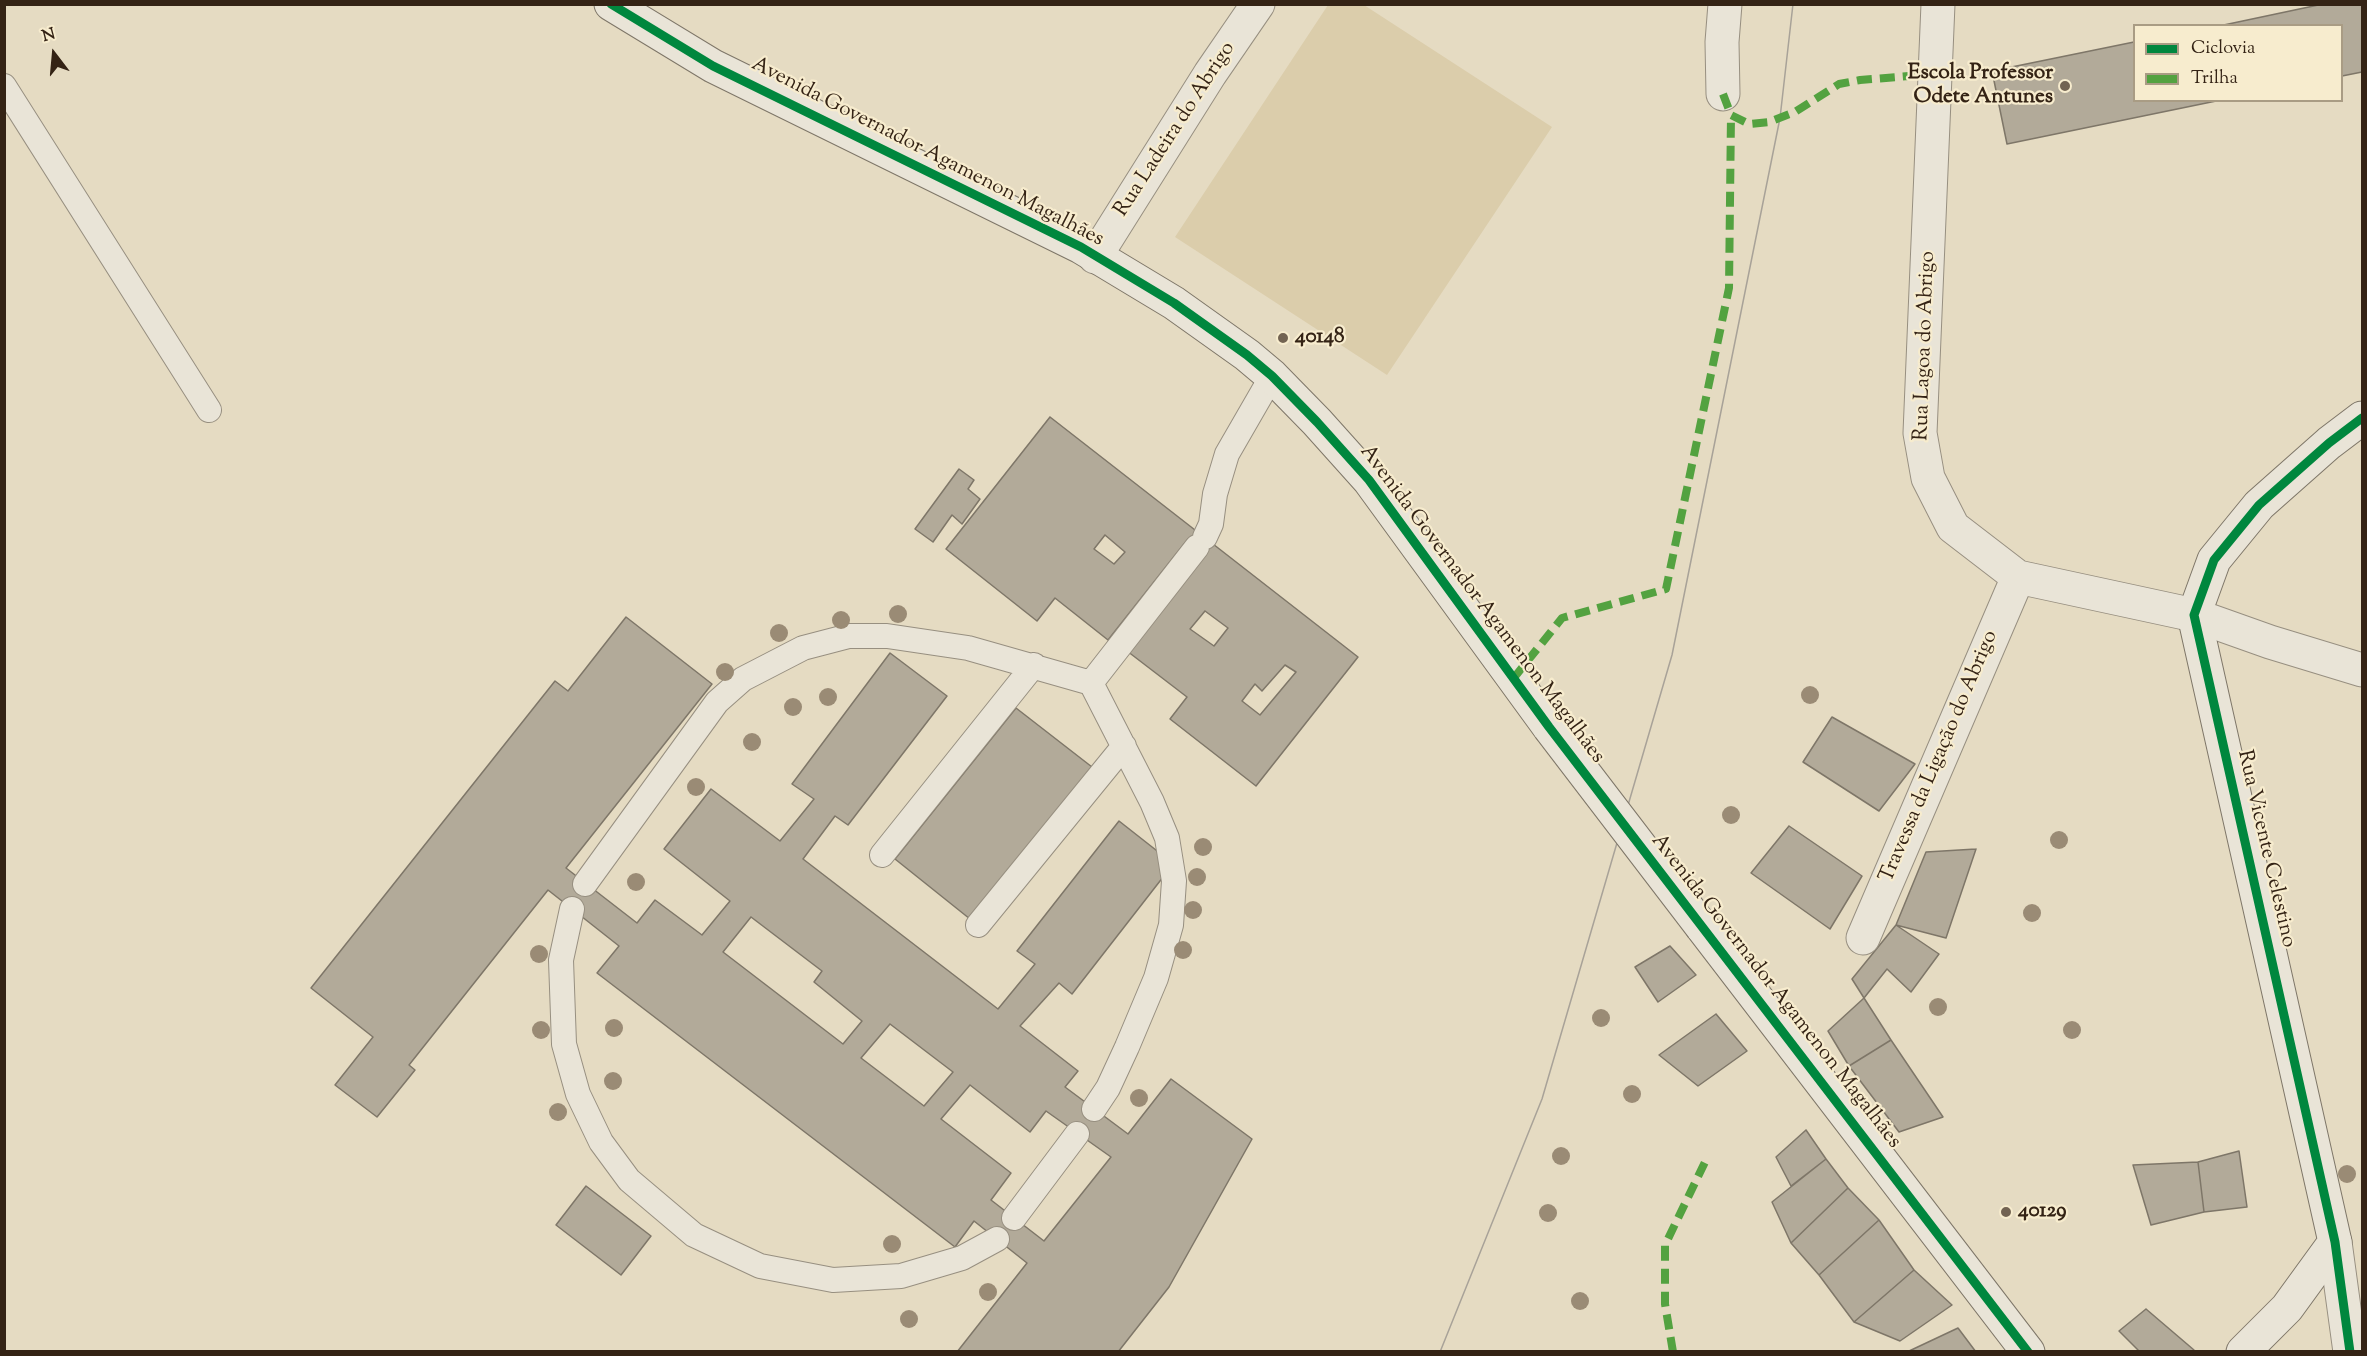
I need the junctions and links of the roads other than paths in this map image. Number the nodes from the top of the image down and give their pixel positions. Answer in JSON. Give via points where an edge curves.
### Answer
{"nodes":[{"id":1,"x":611,"y":4,"type":"edge"},
{"id":2,"x":1258,"y":4,"type":"edge"},
{"id":3,"x":1725,"y":4,"type":"edge"},
{"id":4,"x":1938,"y":4,"type":"edge"},
{"id":5,"x":4,"y":86,"type":"edge"},
{"id":6,"x":1723,"y":94,"type":"dead end"},
{"id":7,"x":1095,"y":257,"type":"junction"},
{"id":8,"x":1272,"y":376,"type":"junction"},
{"id":9,"x":209,"y":410,"type":"dead end"},
{"id":10,"x":2362,"y":418,"type":"edge"},
{"id":11,"x":2018,"y":577,"type":"junction"},
{"id":12,"x":2194,"y":615,"type":"junction"},
{"id":13,"x":1034,"y":665,"type":"junction"},
{"id":14,"x":2362,"y":670,"type":"edge"},
{"id":15,"x":1091,"y":683,"type":"junction"},
{"id":16,"x":1124,"y":746,"type":"junction"},
{"id":17,"x":882,"y":855,"type":"dead end"},
{"id":18,"x":585,"y":884,"type":"dead end"},
{"id":19,"x":572,"y":909,"type":"dead end"},
{"id":20,"x":978,"y":925,"type":"dead end"},
{"id":21,"x":1863,"y":938,"type":"dead end"},
{"id":22,"x":1094,"y":1108,"type":"dead end"},
{"id":23,"x":1077,"y":1134,"type":"dead end"},
{"id":24,"x":1014,"y":1218,"type":"dead end"},
{"id":25,"x":997,"y":1239,"type":"dead end"},
{"id":26,"x":2335,"y":1242,"type":"junction"},
{"id":27,"x":2028,"y":1352,"type":"edge"},
{"id":28,"x":2243,"y":1352,"type":"edge"},
{"id":29,"x":2350,"y":1352,"type":"edge"}],
"edges":[{"from":1,"to":7,"type":"street","name":"Avenida Governador Agamenon Magalhães","via":[[713,66],[1022,217]]},
{"from":2,"to":7,"type":"street","name":"Rua Ladeira do Abrigo"},
{"from":3,"to":6,"type":"street"},
{"from":4,"to":11,"type":"street","name":"Rua Lagoa do Abrigo","via":[[1920,434],[1928,478],[1953,527]]},
{"from":5,"to":9,"type":"lane"},
{"from":7,"to":8,"type":"street","name":"Avenida Governador Agamenon Magalhães","via":[[1182,308]]},
{"from":8,"to":15,"type":"lane","via":[[1227,454],[1211,524],[1201,542]]},
{"from":8,"to":27,"type":"street","name":"Avenida Governador Agamenon Magalhães","bridge":true,"via":[[1369,480],[1549,727]]},
{"from":10,"to":12,"type":"street","via":[[2259,506],[2214,560]]},
{"from":11,"to":12,"type":"street","name":"Rua Lagoa do Abrigo"},
{"from":11,"to":21,"type":"street","name":"Travessa da Ligação do Abrigo"},
{"from":12,"to":14,"type":"street","name":"Rua Lagoa do Abrigo"},
{"from":12,"to":26,"type":"street","name":"Rua Vicente Celestino"},
{"from":13,"to":15,"type":"lane"},
{"from":13,"to":17,"type":"lane"},
{"from":13,"to":18,"type":"lane","via":[[968,648],[887,636],[849,636],[803,648],[742,679],[717,702]]},
{"from":15,"to":16,"type":"lane"},
{"from":16,"to":20,"type":"lane"},
{"from":16,"to":22,"type":"lane","via":[[1167,838],[1174,881],[1171,925],[1156,978],[1128,1047]]},
{"from":19,"to":25,"type":"lane","via":[[561,960],[564,1044],[578,1094],[601,1142],[629,1180],[694,1235],[760,1266],[832,1280],[901,1276],[962,1258]]},
{"from":23,"to":24,"type":"lane"},
{"from":26,"to":28,"type":"street","via":[[2287,1308]]},
{"from":26,"to":29,"type":"street","name":"Rua Vicente Celestino"}]}
